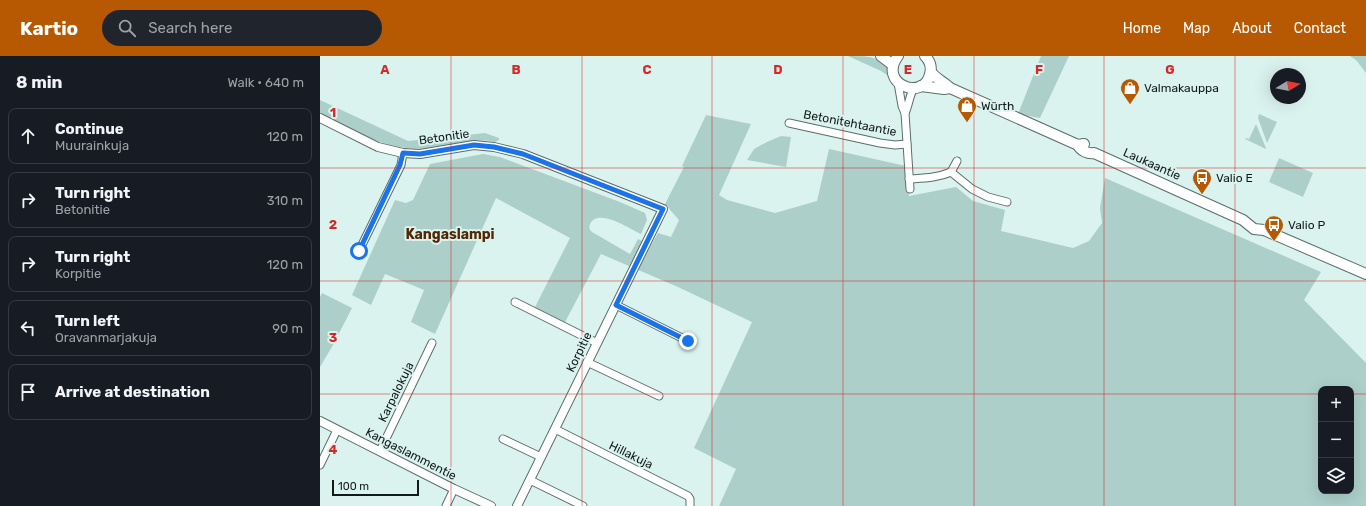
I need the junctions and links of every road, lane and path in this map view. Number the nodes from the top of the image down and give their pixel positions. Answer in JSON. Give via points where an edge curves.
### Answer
{"nodes":[{"id":1,"x":881,"y":56,"type":"edge"},
{"id":2,"x":925,"y":56,"type":"edge"},
{"id":3,"x":895,"y":61,"type":"edge"},
{"id":4,"x":931,"y":72,"type":"junction"},
{"id":5,"x":898,"y":83,"type":"junction"},
{"id":6,"x":918,"y":87,"type":"junction"},
{"id":7,"x":950,"y":88,"type":"junction"},
{"id":8,"x":905,"y":113,"type":"junction"},
{"id":9,"x":320,"y":118,"type":"edge"},
{"id":10,"x":789,"y":123,"type":"dead end"},
{"id":11,"x":906,"y":144,"type":"junction"},
{"id":12,"x":403,"y":153,"type":"junction"},
{"id":13,"x":956,"y":161,"type":"dead end"},
{"id":14,"x":951,"y":172,"type":"junction"},
{"id":15,"x":909,"y":179,"type":"junction"},
{"id":16,"x":910,"y":189,"type":"dead end"},
{"id":17,"x":1007,"y":202,"type":"dead end"},
{"id":18,"x":663,"y":209,"type":"joint"},
{"id":19,"x":359,"y":251,"type":"dead end"},
{"id":20,"x":1366,"y":274,"type":"edge"},
{"id":21,"x":515,"y":302,"type":"dead end"},
{"id":22,"x":616,"y":305,"type":"junction"},
{"id":23,"x":688,"y":341,"type":"dead end"},
{"id":24,"x":432,"y":343,"type":"dead end"},
{"id":25,"x":597,"y":343,"type":"junction"},
{"id":26,"x":587,"y":362,"type":"junction"},
{"id":27,"x":659,"y":396,"type":"dead end"},
{"id":28,"x":320,"y":421,"type":"edge"},
{"id":29,"x":337,"y":430,"type":"junction"},
{"id":30,"x":555,"y":430,"type":"junction"},
{"id":31,"x":506,"y":440,"type":"dead end"},
{"id":32,"x":380,"y":451,"type":"junction"},
{"id":33,"x":541,"y":457,"type":"junction"},
{"id":34,"x":320,"y":465,"type":"edge"},
{"id":35,"x":530,"y":480,"type":"junction"},
{"id":36,"x":454,"y":489,"type":"junction"},
{"id":37,"x":446,"y":506,"type":"edge"},
{"id":38,"x":491,"y":506,"type":"edge"},
{"id":39,"x":517,"y":506,"type":"edge"},
{"id":40,"x":583,"y":506,"type":"edge"},
{"id":41,"x":690,"y":506,"type":"edge"}],
"edges":[{"from":1,"to":3,"type":"main road"},
{"from":2,"to":4,"type":"main road"},
{"from":3,"to":5,"type":"main road","via":[[893,75]]},
{"from":4,"to":6,"type":"main road"},
{"from":4,"to":7,"type":"main road","name":"Laukaantie"},
{"from":5,"to":6,"type":"main road","name":"Laukaantie","via":[[906,88]]},
{"from":5,"to":8,"type":"street"},
{"from":6,"to":7,"type":"main road","name":"Laukaantie"},
{"from":6,"to":8,"type":"street","via":[[909,98]]},
{"from":7,"to":20,"type":"main road","name":"Laukaantie","via":[[1078,145],[1090,154],[1094,152],[1243,220],[1254,229],[1264,230]]},
{"from":8,"to":11,"type":"street"},
{"from":9,"to":12,"type":"street","name":"Betonitie","via":[[378,147]]},
{"from":10,"to":11,"type":"street","name":"Betonitehtaantie","via":[[880,143]]},
{"from":11,"to":15,"type":"street"},
{"from":12,"to":18,"type":"street","name":"Betonitie","via":[[420,154],[474,145],[494,147],[523,154]]},
{"from":12,"to":19,"type":"street","via":[[400,165]]},
{"from":13,"to":14,"type":"street"},
{"from":14,"to":15,"type":"street","via":[[933,178]]},
{"from":14,"to":17,"type":"street","via":[[972,189]]},
{"from":15,"to":16,"type":"street"},
{"from":18,"to":22,"type":"street","name":"Korpitie"},
{"from":21,"to":25,"type":"street"},
{"from":22,"to":23,"type":"street"},
{"from":22,"to":25,"type":"street","name":"Korpitie"},
{"from":24,"to":32,"type":"street","name":"Karpalokuja"},
{"from":25,"to":26,"type":"street","name":"Korpitie"},
{"from":26,"to":27,"type":"street"},
{"from":26,"to":30,"type":"street","name":"Korpitie"},
{"from":28,"to":29,"type":"street","name":"Kangaslammentie"},
{"from":29,"to":32,"type":"street","name":"Kangaslammentie"},
{"from":29,"to":34,"type":"street"},
{"from":30,"to":33,"type":"street","name":"Korpitie"},
{"from":30,"to":41,"type":"street","name":"Hillakuja","via":[[688,496]]},
{"from":31,"to":33,"type":"street"},
{"from":32,"to":36,"type":"street","name":"Kangaslammentie"},
{"from":33,"to":35,"type":"street","name":"Korpitie"},
{"from":35,"to":39,"type":"street","name":"Korpitie"},
{"from":35,"to":40,"type":"street"},
{"from":36,"to":37,"type":"street"},
{"from":36,"to":38,"type":"street","name":"Kangaslammentie"}]}
